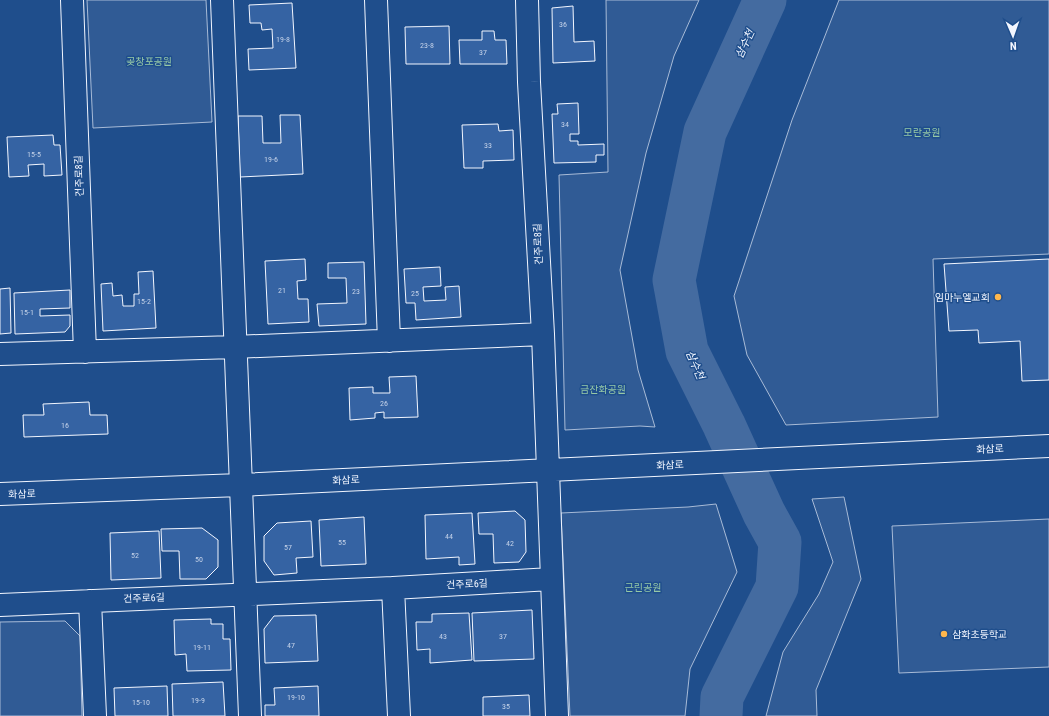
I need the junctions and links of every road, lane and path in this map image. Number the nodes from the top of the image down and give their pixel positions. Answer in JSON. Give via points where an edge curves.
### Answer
{"nodes":[{"id":1,"x":72,"y":0,"type":"edge"},
{"id":2,"x":222,"y":0,"type":"edge"},
{"id":3,"x":376,"y":0,"type":"edge"},
{"id":4,"x":527,"y":0,"type":"edge"},
{"id":5,"x":542,"y":334,"type":"junction"},
{"id":6,"x":389,"y":341,"type":"junction"},
{"id":7,"x":235,"y":347,"type":"junction"},
{"id":8,"x":85,"y":352,"type":"junction"},
{"id":9,"x":0,"y":354,"type":"edge"},
{"id":10,"x":1049,"y":446,"type":"edge"},
{"id":11,"x":547,"y":471,"type":"junction"},
{"id":12,"x":240,"y":485,"type":"junction"},
{"id":13,"x":0,"y":494,"type":"edge"},
{"id":14,"x":551,"y":579,"type":"junction"},
{"id":15,"x":393,"y":588,"type":"junction"},
{"id":16,"x":246,"y":594,"type":"junction"},
{"id":17,"x":90,"y":601,"type":"junction"},
{"id":18,"x":0,"y":605,"type":"edge"},
{"id":19,"x":95,"y":716,"type":"edge"},
{"id":20,"x":250,"y":716,"type":"edge"},
{"id":21,"x":399,"y":716,"type":"edge"},
{"id":22,"x":557,"y":716,"type":"edge"}],
"edges":[{"from":1,"to":8,"type":"street","name":"건주로8길"},
{"from":2,"to":7,"type":"street"},
{"from":3,"to":6,"type":"street"},
{"from":4,"to":5,"type":"street","name":"건주로8길"},
{"from":5,"to":6,"type":"street"},
{"from":5,"to":11,"type":"street","name":"건주로8길"},
{"from":6,"to":7,"type":"street"},
{"from":7,"to":8,"type":"street"},
{"from":7,"to":12,"type":"street"},
{"from":8,"to":9,"type":"street"},
{"from":10,"to":11,"type":"street","name":"화삼로"},
{"from":11,"to":12,"type":"street","name":"화삼로"},
{"from":11,"to":14,"type":"street","name":"건주로8길"},
{"from":12,"to":13,"type":"street","name":"화삼로"},
{"from":12,"to":16,"type":"street"},
{"from":14,"to":15,"type":"street","name":"건주로6길"},
{"from":14,"to":22,"type":"street"},
{"from":15,"to":16,"type":"street","name":"건주로6길"},
{"from":15,"to":21,"type":"street"},
{"from":16,"to":17,"type":"street","name":"건주로6길"},
{"from":16,"to":20,"type":"street"},
{"from":17,"to":18,"type":"street","name":"건주로6길"},
{"from":17,"to":19,"type":"street"}]}
